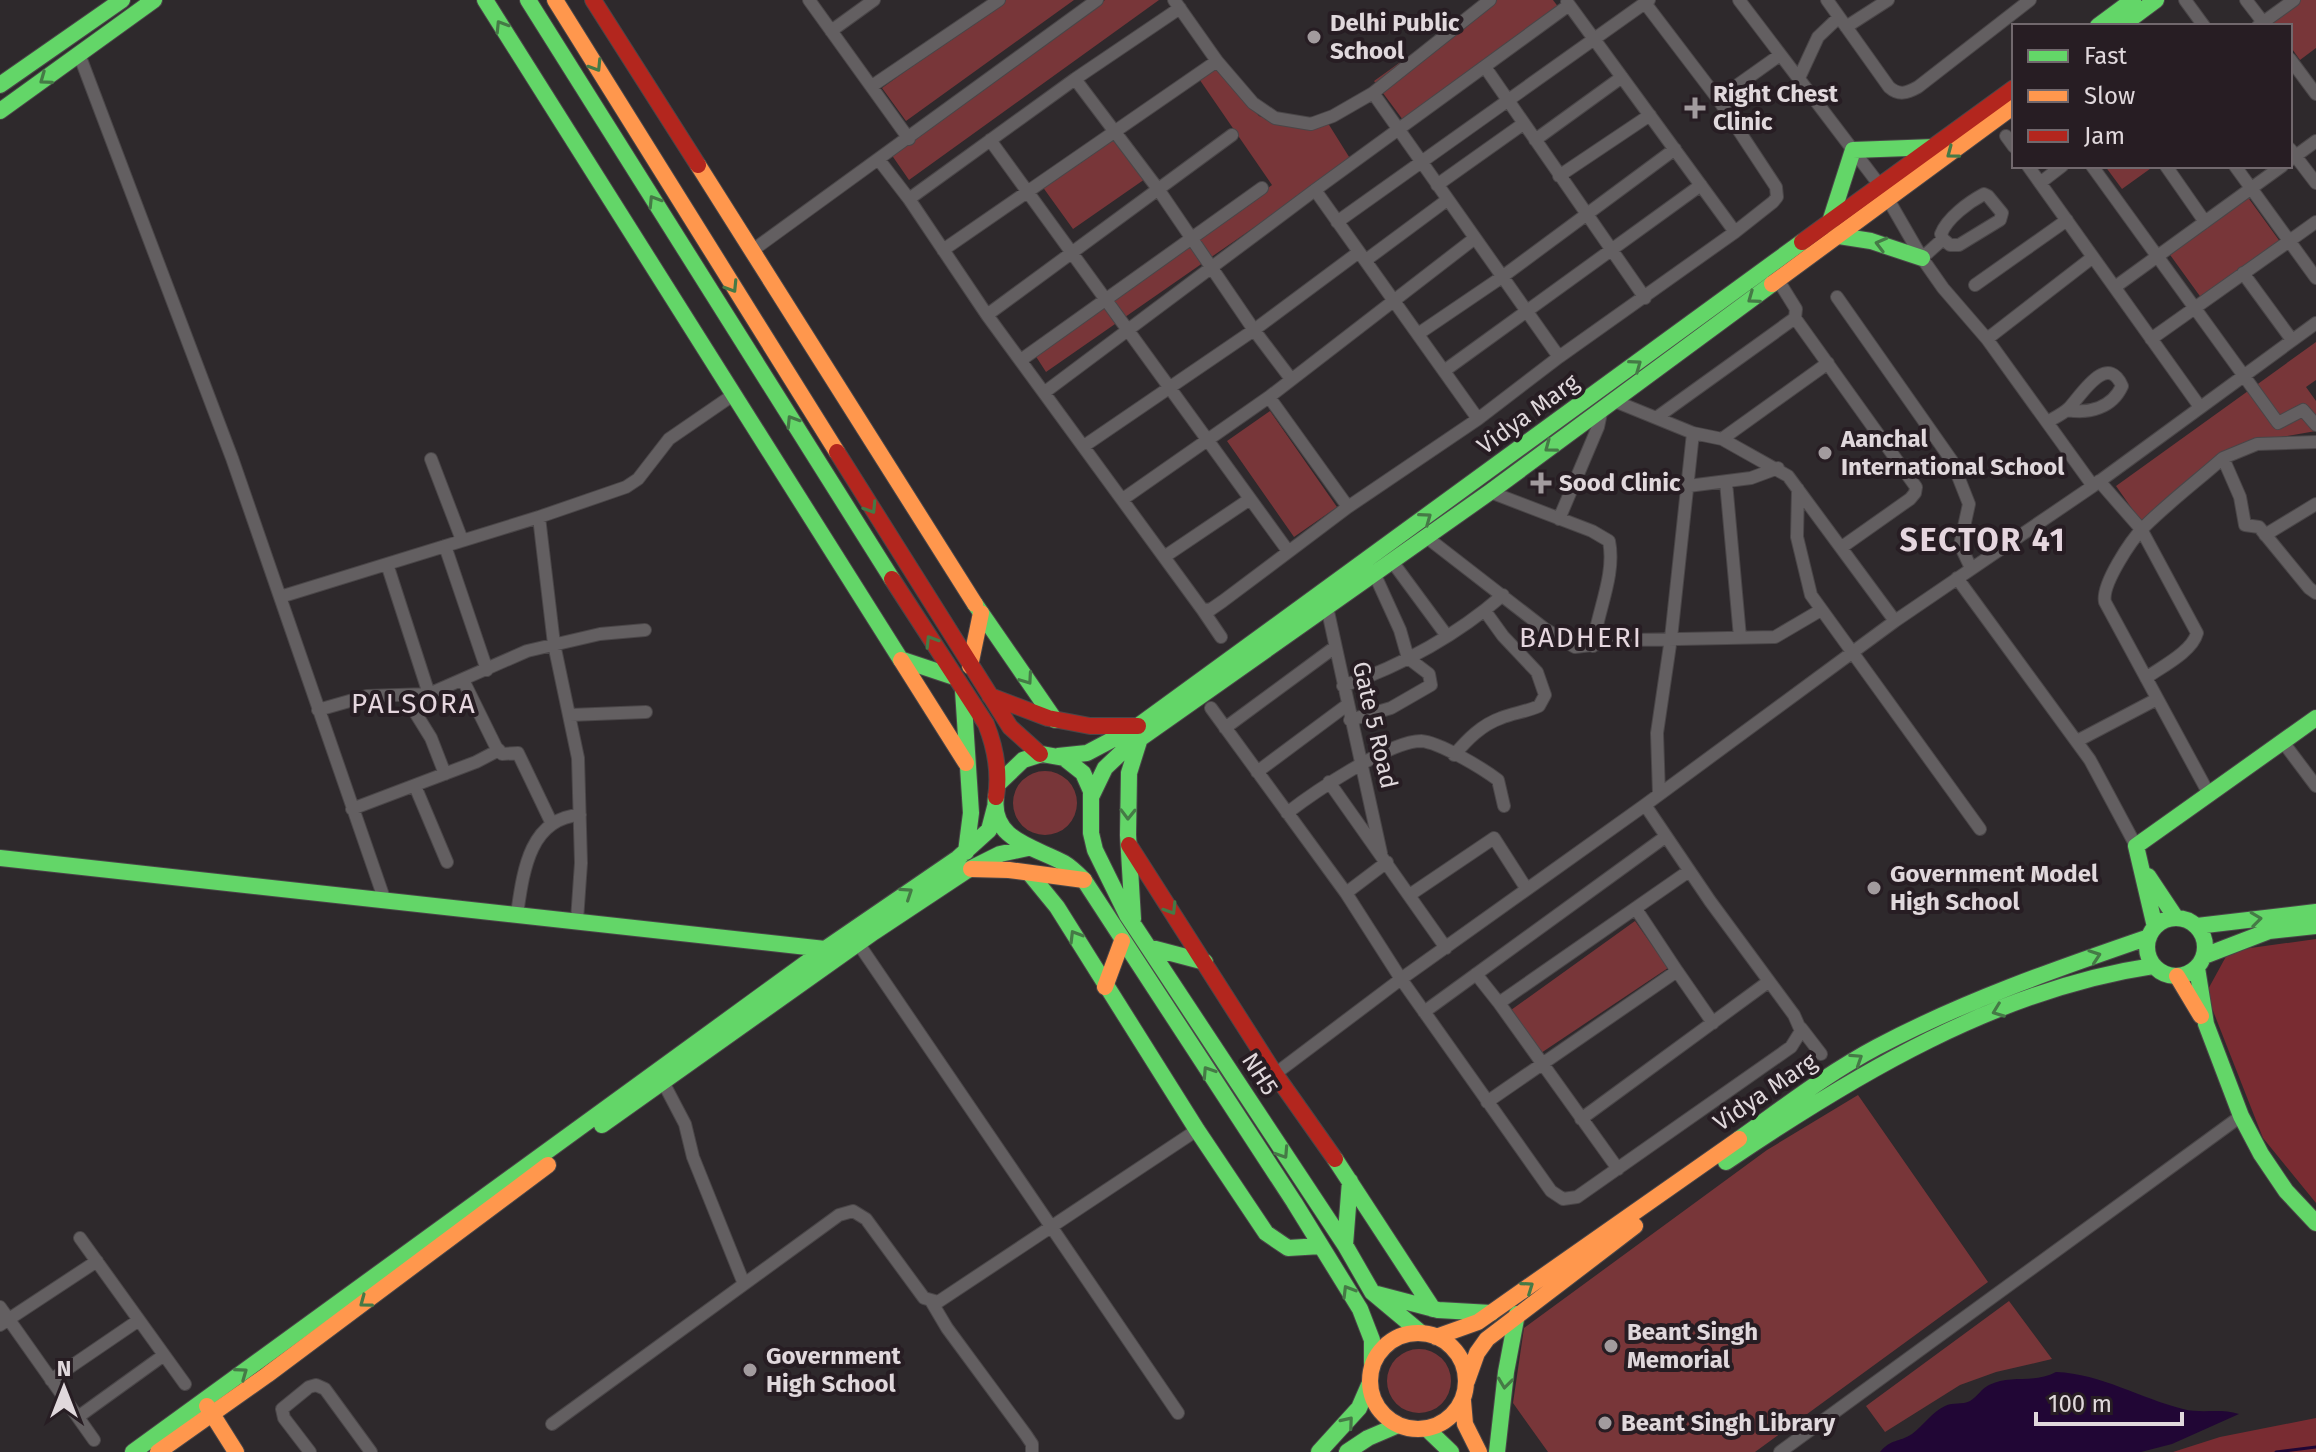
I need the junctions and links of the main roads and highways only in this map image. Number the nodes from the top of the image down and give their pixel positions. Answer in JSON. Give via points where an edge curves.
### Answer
{"nodes":[{"id":1,"x":122,"y":0,"type":"edge"},
{"id":2,"x":154,"y":0,"type":"edge"},
{"id":3,"x":485,"y":0,"type":"edge"},
{"id":4,"x":528,"y":0,"type":"edge"},
{"id":5,"x":555,"y":0,"type":"edge"},
{"id":6,"x":593,"y":0,"type":"edge"},
{"id":7,"x":2133,"y":0,"type":"edge"},
{"id":8,"x":2156,"y":0,"type":"edge"},
{"id":9,"x":2101,"y":24,"type":"edge"},
{"id":10,"x":2124,"y":24,"type":"edge"},
{"id":11,"x":0,"y":85,"type":"edge"},
{"id":12,"x":2012,"y":89,"type":"edge"},
{"id":13,"x":2012,"y":107,"type":"edge"},
{"id":14,"x":0,"y":111,"type":"edge"},
{"id":15,"x":1935,"y":147,"type":"junction"},
{"id":16,"x":1885,"y":194,"type":"junction"},
{"id":17,"x":1834,"y":231,"type":"junction"},
{"id":18,"x":1922,"y":258,"type":"road end"},
{"id":19,"x":981,"y":613,"type":"junction"},
{"id":20,"x":903,"y":660,"type":"junction"},
{"id":21,"x":970,"y":666,"type":"junction"},
{"id":22,"x":958,"y":684,"type":"junction"},
{"id":23,"x":990,"y":696,"type":"junction"},
{"id":24,"x":2316,"y":718,"type":"edge"},
{"id":25,"x":1055,"y":720,"type":"junction"},
{"id":26,"x":1139,"y":732,"type":"junction"},
{"id":27,"x":1040,"y":754,"type":"junction"},
{"id":28,"x":1058,"y":756,"type":"junction"},
{"id":29,"x":967,"y":764,"type":"junction"},
{"id":30,"x":998,"y":784,"type":"junction"},
{"id":31,"x":1092,"y":795,"type":"junction"},
{"id":32,"x":995,"y":806,"type":"junction"},
{"id":33,"x":1128,"y":843,"type":"junction"},
{"id":34,"x":1034,"y":850,"type":"junction"},
{"id":35,"x":0,"y":858,"type":"edge"},
{"id":36,"x":968,"y":860,"type":"junction"},
{"id":37,"x":2142,"y":868,"type":"junction"},
{"id":38,"x":1030,"y":874,"type":"junction"},
{"id":39,"x":1084,"y":880,"type":"junction"},
{"id":40,"x":2316,"y":912,"type":"edge"},
{"id":41,"x":2176,"y":918,"type":"junction"},
{"id":42,"x":1133,"y":924,"type":"junction"},
{"id":43,"x":2197,"y":926,"type":"junction"},
{"id":44,"x":2316,"y":926,"type":"edge"},
{"id":45,"x":2152,"y":932,"type":"junction"},
{"id":46,"x":1122,"y":941,"type":"junction"},
{"id":47,"x":1148,"y":947,"type":"junction"},
{"id":48,"x":830,"y":955,"type":"junction"},
{"id":49,"x":1205,"y":962,"type":"junction"},
{"id":50,"x":2201,"y":962,"type":"junction"},
{"id":51,"x":2153,"y":966,"type":"junction"},
{"id":52,"x":2177,"y":976,"type":"junction"},
{"id":53,"x":1105,"y":987,"type":"junction"},
{"id":54,"x":2206,"y":1024,"type":"junction"},
{"id":55,"x":1350,"y":1181,"type":"junction"},
{"id":56,"x":2316,"y":1223,"type":"edge"},
{"id":57,"x":1345,"y":1245,"type":"junction"},
{"id":58,"x":1321,"y":1246,"type":"junction"},
{"id":59,"x":1372,"y":1292,"type":"junction"},
{"id":60,"x":1433,"y":1309,"type":"junction"},
{"id":61,"x":1491,"y":1313,"type":"junction"},
{"id":62,"x":1517,"y":1314,"type":"junction"},
{"id":63,"x":1428,"y":1335,"type":"junction"},
{"id":64,"x":1372,"y":1363,"type":"junction"},
{"id":65,"x":1467,"y":1381,"type":"junction"},
{"id":66,"x":1369,"y":1385,"type":"junction"},
{"id":67,"x":1463,"y":1401,"type":"junction"},
{"id":68,"x":203,"y":1411,"type":"junction"},
{"id":69,"x":1396,"y":1426,"type":"junction"},
{"id":70,"x":1427,"y":1429,"type":"junction"},
{"id":71,"x":133,"y":1452,"type":"edge"},
{"id":72,"x":158,"y":1452,"type":"edge"},
{"id":73,"x":225,"y":1452,"type":"edge"},
{"id":74,"x":236,"y":1452,"type":"edge"},
{"id":75,"x":1319,"y":1452,"type":"edge"},
{"id":76,"x":1347,"y":1452,"type":"edge"},
{"id":77,"x":1451,"y":1452,"type":"edge"},
{"id":78,"x":1479,"y":1452,"type":"edge"},
{"id":79,"x":1497,"y":1452,"type":"edge"}],
"edges":[{"from":1,"to":11,"type":"main road"},
{"from":2,"to":14,"type":"main road","one_way":true},
{"from":20,"to":3,"type":"main road","one_way":true},
{"from":22,"to":4,"type":"main road","one_way":true},
{"from":5,"to":21,"type":"main road","one_way":true},
{"from":6,"to":19,"type":"main road"},
{"from":7,"to":9,"type":"main road"},
{"from":8,"to":10,"type":"main road"},
{"from":12,"to":15,"type":"main road","name":"Vidya Marg"},
{"from":13,"to":16,"type":"main road","name":"Vidya Marg","one_way":true},
{"from":15,"to":16,"type":"main road","name":"Vidya Marg"},
{"from":15,"to":17,"type":"main road","via":[[1853,150]]},
{"from":16,"to":17,"type":"main road","name":"Vidya Marg"},
{"from":18,"to":17,"type":"main road","one_way":true},
{"from":26,"to":17,"type":"main road","name":"Vidya Marg","one_way":true},
{"from":17,"to":26,"type":"main road","name":"Vidya Marg","one_way":true,"via":[[1778,280],[1490,492]]},
{"from":19,"to":21,"type":"main road"},
{"from":19,"to":25,"type":"main road","one_way":true},
{"from":20,"to":22,"type":"main road"},
{"from":20,"to":29,"type":"main road"},
{"from":21,"to":23,"type":"main road"},
{"from":22,"to":29,"type":"main road"},
{"from":22,"to":30,"type":"main road","via":[[986,724]]},
{"from":23,"to":25,"type":"main road"},
{"from":23,"to":27,"type":"main road","via":[[1010,727]]},
{"from":24,"to":37,"type":"main road","via":[[2136,846]]},
{"from":25,"to":26,"type":"main road"},
{"from":26,"to":28,"type":"main road","name":"Vidya Marg","via":[[1087,753]]},
{"from":26,"to":31,"type":"main road","name":"Vidya Marg","via":[[1105,768]]},
{"from":26,"to":33,"type":"main road","one_way":true,"via":[[1129,773]]},
{"from":27,"to":28,"type":"main road","name":"Vidya Marg"},
{"from":27,"to":30,"type":"main road","via":[[1009,768]]},
{"from":28,"to":31,"type":"main road","via":[[1077,766]]},
{"from":29,"to":36,"type":"main road"},
{"from":30,"to":32,"type":"main road"},
{"from":31,"to":42,"type":"main road","name":"NH5","number":"NH5","via":[[1093,844]]},
{"from":32,"to":34,"type":"main road","number":"NH5","via":[[999,823],[1013,840]]},
{"from":32,"to":36,"type":"main road","via":[[989,830]]},
{"from":33,"to":42,"type":"main road"},
{"from":33,"to":49,"type":"main road","one_way":true},
{"from":34,"to":36,"type":"main road"},
{"from":34,"to":39,"type":"main road","number":"NH5","via":[[1066,864]]},
{"from":35,"to":48,"type":"main road","via":[[577,920]]},
{"from":36,"to":38,"type":"main road"},
{"from":48,"to":36,"type":"main road","one_way":true},
{"from":36,"to":48,"type":"main road","via":[[858,943]]},
{"from":37,"to":41,"type":"main road"},
{"from":37,"to":45,"type":"main road"},
{"from":38,"to":39,"type":"main road"},
{"from":53,"to":38,"type":"main road","one_way":true,"via":[[1057,907]]},
{"from":39,"to":46,"type":"main road","number":"NH5"},
{"from":43,"to":40,"type":"main road","one_way":true},
{"from":41,"to":43,"type":"main road"},
{"from":41,"to":45,"type":"main road"},
{"from":42,"to":47,"type":"main road","name":"NH5","number":"NH5"},
{"from":43,"to":50,"type":"main road","via":[[2206,947]]},
{"from":44,"to":50,"type":"main road","via":[[2269,931]]},
{"from":45,"to":51,"type":"main road","via":[[2147,948]]},
{"from":61,"to":45,"type":"main road","name":"Vidya Marg","one_way":true,"via":[[1873,1049],[1943,1014]]},
{"from":46,"to":53,"type":"main road"},
{"from":58,"to":46,"type":"main road","number":"NH5","one_way":true},
{"from":47,"to":49,"type":"main road"},
{"from":47,"to":57,"type":"main road","name":"NH5","number":"NH5","one_way":true},
{"from":68,"to":48,"type":"main road","one_way":true},
{"from":48,"to":68,"type":"main road","one_way":true,"via":[[663,1082]]},
{"from":49,"to":55,"type":"main road"},
{"from":50,"to":52,"type":"main road"},
{"from":50,"to":54,"type":"main road"},
{"from":51,"to":52,"type":"main road"},
{"from":51,"to":62,"type":"main road","name":"Vidya Marg","one_way":true,"via":[[2056,988],[1883,1063],[1791,1117]]},
{"from":52,"to":54,"type":"main road"},
{"from":53,"to":58,"type":"main road","via":[[1266,1233],[1288,1248]]},
{"from":54,"to":56,"type":"main road","via":[[2241,1116],[2286,1191]]},
{"from":55,"to":57,"type":"main road"},
{"from":55,"to":60,"type":"main road"},
{"from":57,"to":59,"type":"main road","name":"NH5","number":"NH5"},
{"from":64,"to":58,"type":"main road","number":"NH5","one_way":true,"via":[[1372,1340],[1360,1309]]},
{"from":59,"to":60,"type":"main road"},
{"from":59,"to":63,"type":"main road","name":"NH5","number":"NH5"},
{"from":60,"to":61,"type":"main road"},
{"from":61,"to":63,"type":"main road","name":"Vidya Marg","via":[[1478,1322]]},
{"from":62,"to":65,"type":"main road","name":"Vidya Marg","via":[[1487,1339]]},
{"from":62,"to":79,"type":"main road","one_way":true},
{"from":63,"to":64,"type":"main road","via":[[1406,1334],[1383,1347]]},
{"from":63,"to":65,"type":"main road","number":"NH5","via":[[1451,1345]]},
{"from":64,"to":66,"type":"main road","number":"NH5"},
{"from":65,"to":67,"type":"main road"},
{"from":66,"to":69,"type":"main road","via":[[1373,1402]]},
{"from":75,"to":66,"type":"main road","one_way":true,"via":[[1359,1408]]},
{"from":67,"to":70,"type":"main road","via":[[1442,1424]]},
{"from":67,"to":78,"type":"main road","via":[[1465,1424]]},
{"from":68,"to":71,"type":"main road"},
{"from":68,"to":72,"type":"main road"},
{"from":68,"to":73,"type":"main road"},
{"from":68,"to":74,"type":"main road"},
{"from":69,"to":70,"type":"main road"},
{"from":69,"to":76,"type":"main road"},
{"from":70,"to":77,"type":"main road"}]}
